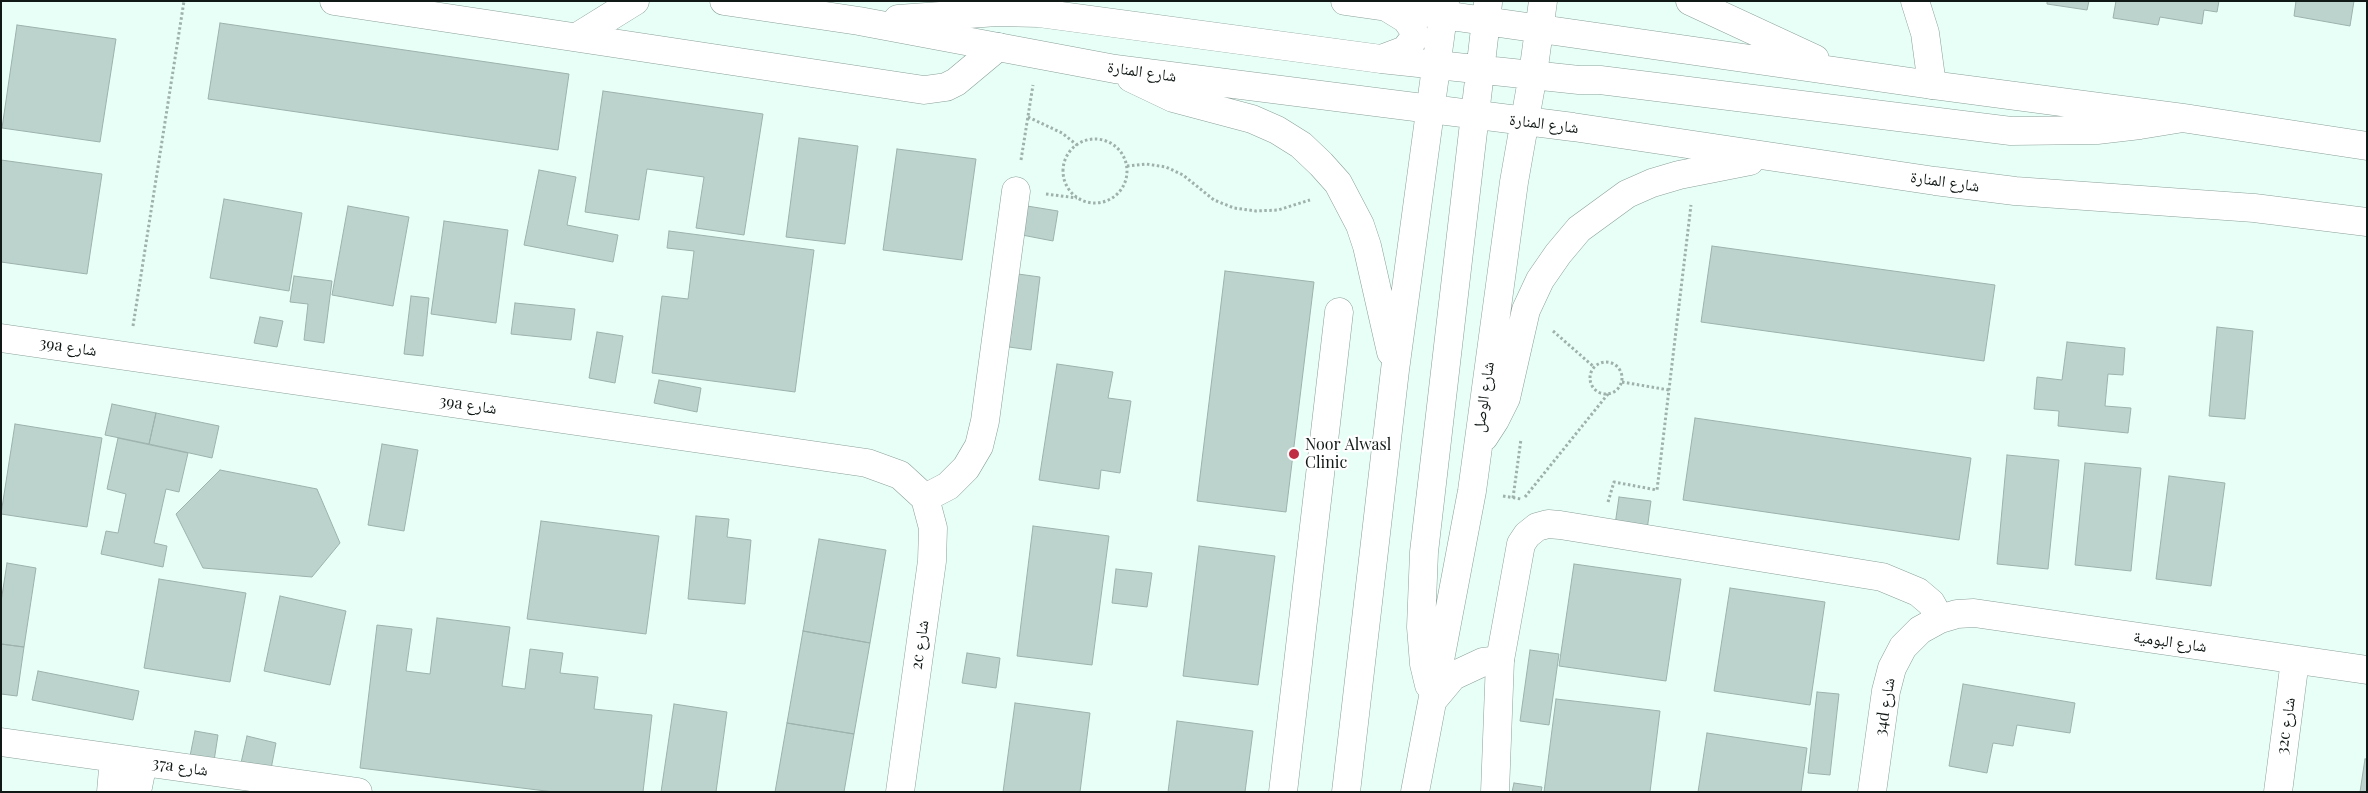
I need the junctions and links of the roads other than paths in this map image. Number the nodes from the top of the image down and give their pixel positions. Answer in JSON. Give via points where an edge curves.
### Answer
{"nodes":[{"id":1,"x":334,"y":1,"type":"edge"},
{"id":2,"x":635,"y":1,"type":"edge"},
{"id":3,"x":724,"y":1,"type":"edge"},
{"id":4,"x":1345,"y":1,"type":"edge"},
{"id":5,"x":1543,"y":1,"type":"edge"},
{"id":6,"x":1690,"y":1,"type":"edge"},
{"id":7,"x":1916,"y":1,"type":"edge"},
{"id":8,"x":1388,"y":8,"type":"junction"},
{"id":9,"x":1444,"y":8,"type":"edge"},
{"id":10,"x":1487,"y":11,"type":"edge"},
{"id":11,"x":859,"y":21,"type":"junction"},
{"id":12,"x":1540,"y":28,"type":"junction"},
{"id":13,"x":576,"y":37,"type":"junction"},
{"id":14,"x":998,"y":47,"type":"junction"},
{"id":15,"x":1381,"y":59,"type":"junction"},
{"id":16,"x":1436,"y":64,"type":"junction"},
{"id":17,"x":1480,"y":68,"type":"junction"},
{"id":18,"x":1115,"y":69,"type":"junction"},
{"id":19,"x":1841,"y":71,"type":"junction"},
{"id":20,"x":1533,"y":74,"type":"junction"},
{"id":21,"x":1579,"y":80,"type":"junction"},
{"id":22,"x":1932,"y":85,"type":"junction"},
{"id":23,"x":1431,"y":110,"type":"junction"},
{"id":24,"x":1474,"y":115,"type":"junction"},
{"id":25,"x":2183,"y":118,"type":"junction"},
{"id":26,"x":1526,"y":122,"type":"junction"},
{"id":27,"x":1573,"y":127,"type":"junction"},
{"id":28,"x":2367,"y":146,"type":"edge"},
{"id":29,"x":1772,"y":157,"type":"junction"},
{"id":30,"x":1424,"y":158,"type":"junction"},
{"id":31,"x":1469,"y":163,"type":"junction"},
{"id":32,"x":1016,"y":191,"type":"road end"},
{"id":33,"x":2367,"y":222,"type":"edge"},
{"id":34,"x":1339,"y":312,"type":"dead end"},
{"id":35,"x":1,"y":338,"type":"edge"},
{"id":36,"x":1395,"y":370,"type":"junction"},
{"id":37,"x":1478,"y":446,"type":"junction"},
{"id":38,"x":925,"y":498,"type":"junction"},
{"id":39,"x":1974,"y":613,"type":"joint"},
{"id":40,"x":1940,"y":619,"type":"junction"},
{"id":41,"x":1500,"y":660,"type":"junction"},
{"id":42,"x":2295,"y":660,"type":"junction"},
{"id":43,"x":2367,"y":670,"type":"edge"},
{"id":44,"x":1432,"y":702,"type":"junction"},
{"id":45,"x":1,"y":742,"type":"edge"},
{"id":46,"x":114,"y":758,"type":"junction"},
{"id":47,"x":143,"y":762,"type":"junction"},
{"id":48,"x":111,"y":792,"type":"edge"},
{"id":49,"x":137,"y":792,"type":"edge"},
{"id":50,"x":358,"y":792,"type":"edge"},
{"id":51,"x":900,"y":792,"type":"edge"},
{"id":52,"x":1283,"y":792,"type":"edge"},
{"id":53,"x":1346,"y":792,"type":"edge"},
{"id":54,"x":1415,"y":792,"type":"edge"},
{"id":55,"x":1495,"y":792,"type":"edge"},
{"id":56,"x":1872,"y":792,"type":"edge"},
{"id":57,"x":2278,"y":792,"type":"edge"}],
"edges":[{"from":1,"to":13,"type":"main road"},
{"from":2,"to":13,"type":"main road"},
{"from":3,"to":11,"type":"main road","name":"شارع المنارة"},
{"from":4,"to":8,"type":"main road"},
{"from":5,"to":12,"type":"main road","name":"شارع الوصل"},
{"from":6,"to":19,"type":"main road"},
{"from":7,"to":22,"type":"main road","via":[[1925,33]]},
{"from":8,"to":9,"type":"main road"},
{"from":8,"to":15,"type":"main road","via":[[1406,19],[1414,35],[1405,50]]},
{"from":9,"to":10,"type":"main road"},
{"from":9,"to":16,"type":"main road"},
{"from":10,"to":12,"type":"main road"},
{"from":10,"to":17,"type":"main road"},
{"from":11,"to":14,"type":"main road","name":"شارع المنارة"},
{"from":11,"to":15,"type":"main road","via":[[997,12],[1039,13]]},
{"from":12,"to":19,"type":"main road"},
{"from":12,"to":20,"type":"main road","name":"شارع الوصل"},
{"from":13,"to":14,"type":"main road","via":[[924,90],[956,82]]},
{"from":14,"to":18,"type":"main road","name":"شارع المنارة"},
{"from":15,"to":16,"type":"main road"},
{"from":16,"to":17,"type":"main road"},
{"from":16,"to":23,"type":"main road"},
{"from":17,"to":20,"type":"main road"},
{"from":17,"to":24,"type":"main road"},
{"from":18,"to":23,"type":"main road","name":"شارع المنارة"},
{"from":18,"to":36,"type":"main road","via":[[1173,98],[1252,119],[1278,130],[1322,164],[1351,204],[1367,246]]},
{"from":19,"to":22,"type":"main road"},
{"from":20,"to":21,"type":"main road"},
{"from":20,"to":26,"type":"main road","name":"شارع الوصل"},
{"from":21,"to":25,"type":"main road","via":[[2011,131],[2097,130]]},
{"from":21,"to":27,"type":"main road","via":[[1552,83],[1542,96],[1548,110]]},
{"from":22,"to":25,"type":"main road"},
{"from":23,"to":24,"type":"main road","name":"شارع المنارة"},
{"from":23,"to":30,"type":"main road"},
{"from":24,"to":26,"type":"main road","name":"شارع المنارة"},
{"from":24,"to":31,"type":"main road"},
{"from":25,"to":28,"type":"main road"},
{"from":26,"to":27,"type":"main road","name":"شارع المنارة"},
{"from":26,"to":37,"type":"main road","name":"شارع الوصل","via":[[1514,182]]},
{"from":27,"to":29,"type":"main road","name":"شارع المنارة"},
{"from":29,"to":33,"type":"main road","name":"شارع المنارة","via":[[2015,191],[2254,208]]},
{"from":29,"to":37,"type":"main road","via":[[1652,183],[1628,194],[1579,229],[1544,274],[1526,310],[1506,398]]},
{"from":30,"to":31,"type":"main road","via":[[1435,147],[1450,143],[1463,151]]},
{"from":30,"to":36,"type":"main road"},
{"from":31,"to":44,"type":"main road","via":[[1421,589],[1424,664]]},
{"from":32,"to":38,"type":"main road","via":[[985,422],[978,446],[966,468],[948,486]]},
{"from":34,"to":52,"type":"main road"},
{"from":35,"to":38,"type":"main road","name":"39a شارع","via":[[867,463],[900,475]]},
{"from":36,"to":53,"type":"main road"},
{"from":37,"to":44,"type":"main road","name":"شارع الوصل"},
{"from":38,"to":51,"type":"main road","name":"2c شارع","via":[[933,528],[932,561]]},
{"from":39,"to":40,"type":"main road","name":"34d شارع"},
{"from":39,"to":42,"type":"main road","name":"شارع البومية"},
{"from":40,"to":41,"type":"main road","via":[[1931,603],[1918,592],[1882,578],[1548,524],[1527,534],[1521,544]]},
{"from":40,"to":56,"type":"main road","name":"34d شارع","via":[[1920,630],[1903,647],[1892,668]]},
{"from":41,"to":44,"type":"main road","via":[[1483,662],[1453,676]]},
{"from":41,"to":55,"type":"main road"},
{"from":42,"to":43,"type":"main road","name":"شارع البومية"},
{"from":42,"to":57,"type":"main road","name":"32c شارع"},
{"from":44,"to":54,"type":"main road","name":"شارع الوصل"},
{"from":45,"to":46,"type":"main road","name":"37a شارع"},
{"from":46,"to":47,"type":"main road","name":"37a شارع"},
{"from":46,"to":48,"type":"main road"},
{"from":47,"to":49,"type":"main road"},
{"from":47,"to":50,"type":"main road","name":"37a شارع"}]}
